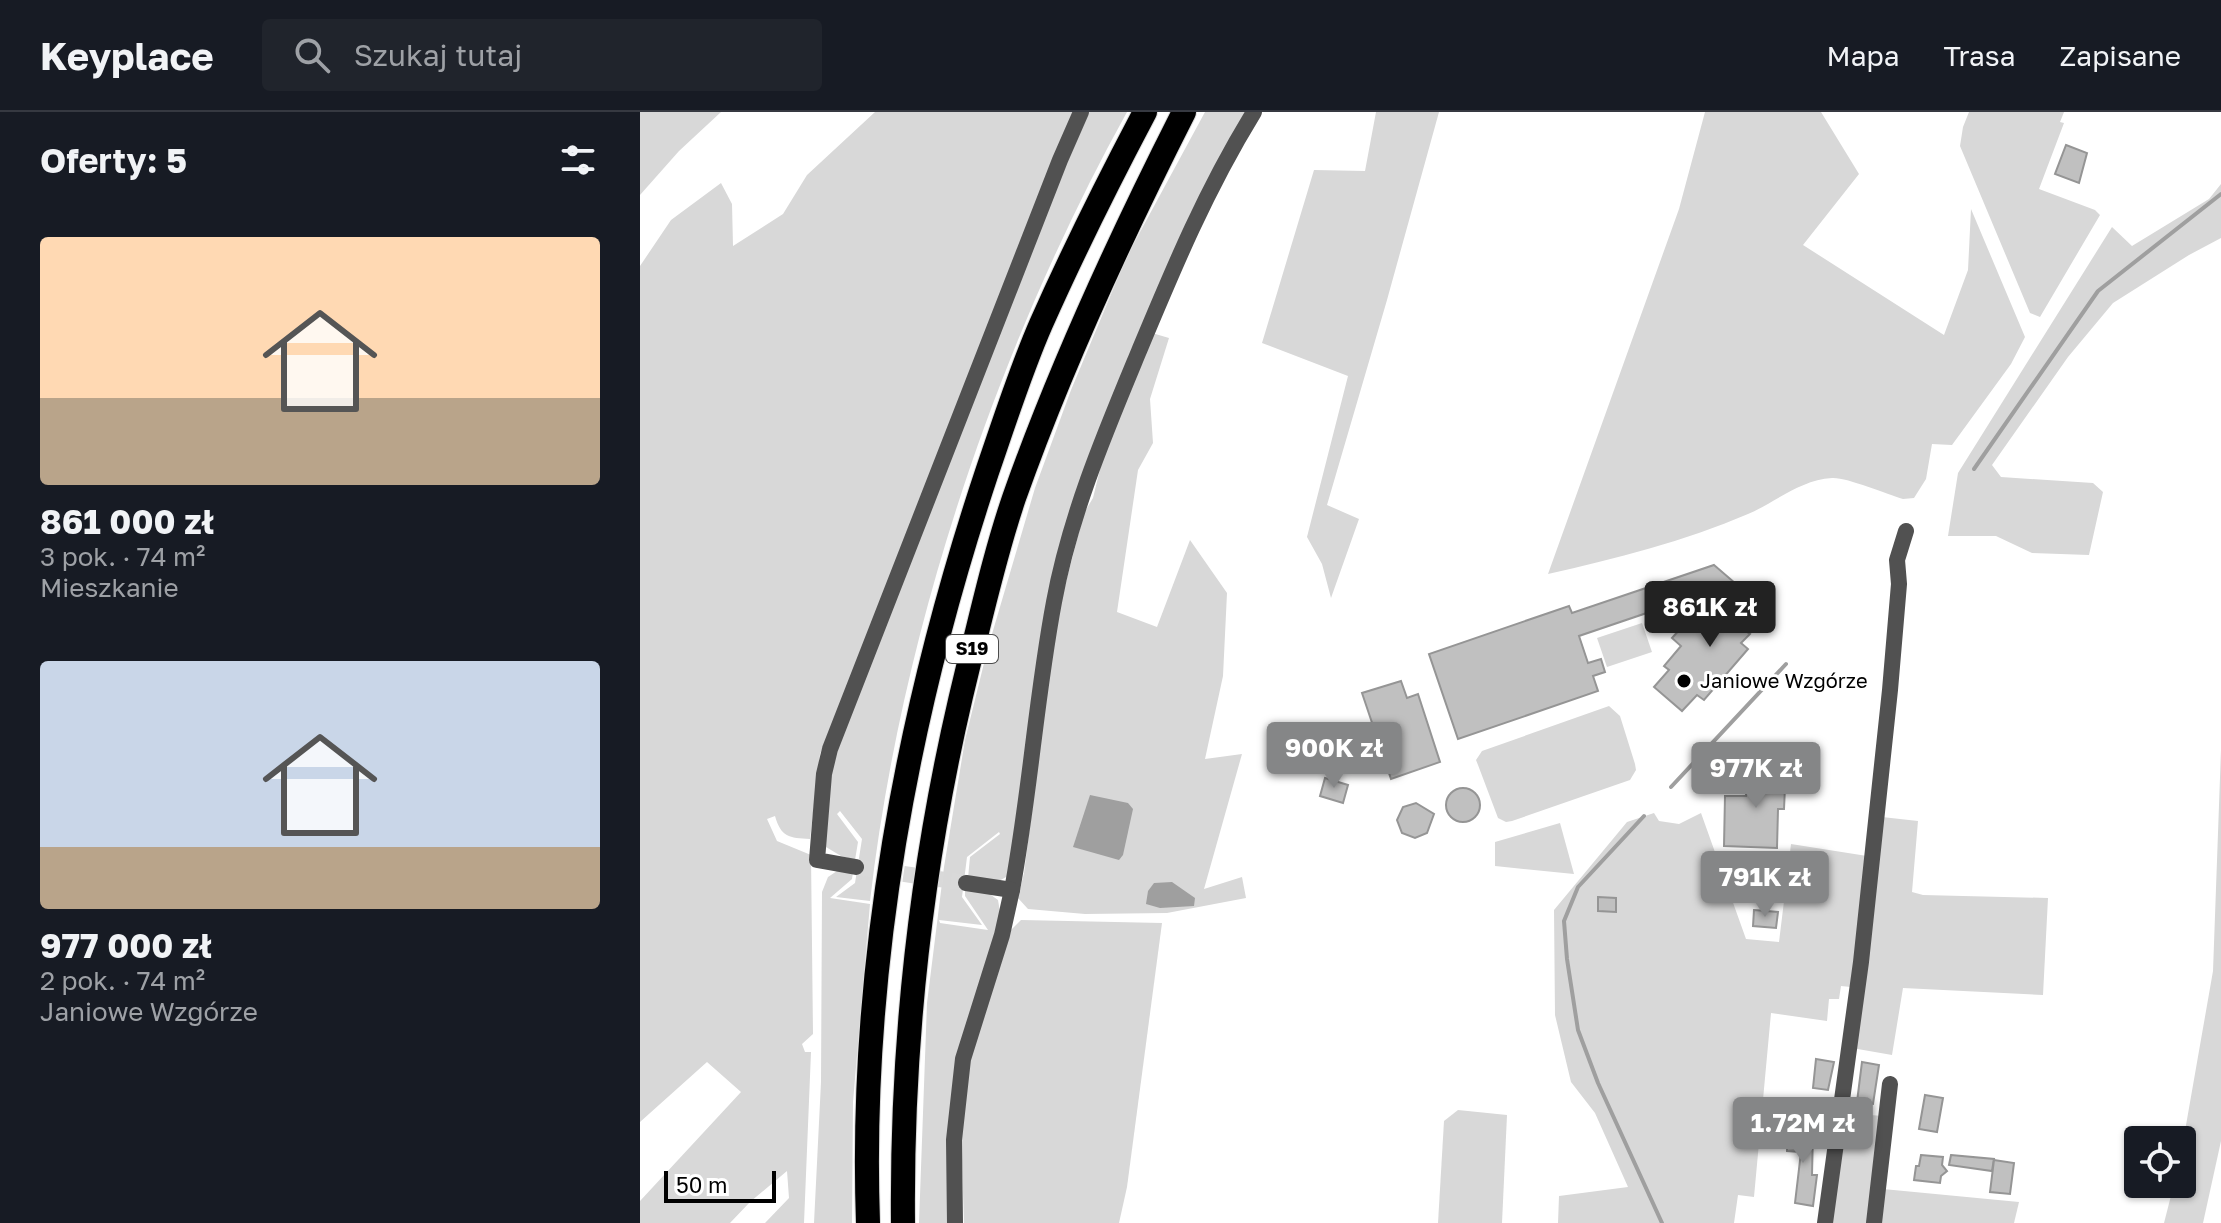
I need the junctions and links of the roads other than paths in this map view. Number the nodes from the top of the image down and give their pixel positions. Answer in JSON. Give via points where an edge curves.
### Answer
{"nodes":[{"id":1,"x":1081,"y":112,"type":"edge"},
{"id":2,"x":1145,"y":112,"type":"edge"},
{"id":3,"x":1184,"y":112,"type":"edge"},
{"id":4,"x":1254,"y":112,"type":"edge"},
{"id":5,"x":1906,"y":531,"type":"dead end"},
{"id":6,"x":856,"y":867,"type":"tunnel mouth"},
{"id":7,"x":966,"y":883,"type":"tunnel mouth"},
{"id":8,"x":1012,"y":890,"type":"junction"},
{"id":9,"x":1890,"y":1084,"type":"dead end"},
{"id":10,"x":868,"y":1223,"type":"edge"},
{"id":11,"x":903,"y":1223,"type":"edge"},
{"id":12,"x":955,"y":1223,"type":"edge"},
{"id":13,"x":1825,"y":1223,"type":"edge"},
{"id":14,"x":1874,"y":1223,"type":"edge"}],
"edges":[{"from":1,"to":6,"type":"street","via":[[830,749],[817,860]]},
{"from":2,"to":10,"type":"highway","number":"S19","via":[[1040,326],[967,531],[942,621],[904,790],[881,946],[870,1085]]},
{"from":3,"to":11,"type":"highway","number":"S19","via":[[1127,224],[1039,431],[1013,502],[965,676],[917,944]]},
{"from":4,"to":8,"type":"street","via":[[1190,229],[1075,514],[1054,602]]},
{"from":5,"to":13,"type":"street","via":[[1897,560],[1869,899]]},
{"from":7,"to":8,"type":"street"},
{"from":8,"to":12,"type":"street","via":[[963,1059],[954,1140]]},
{"from":9,"to":14,"type":"street"}]}
